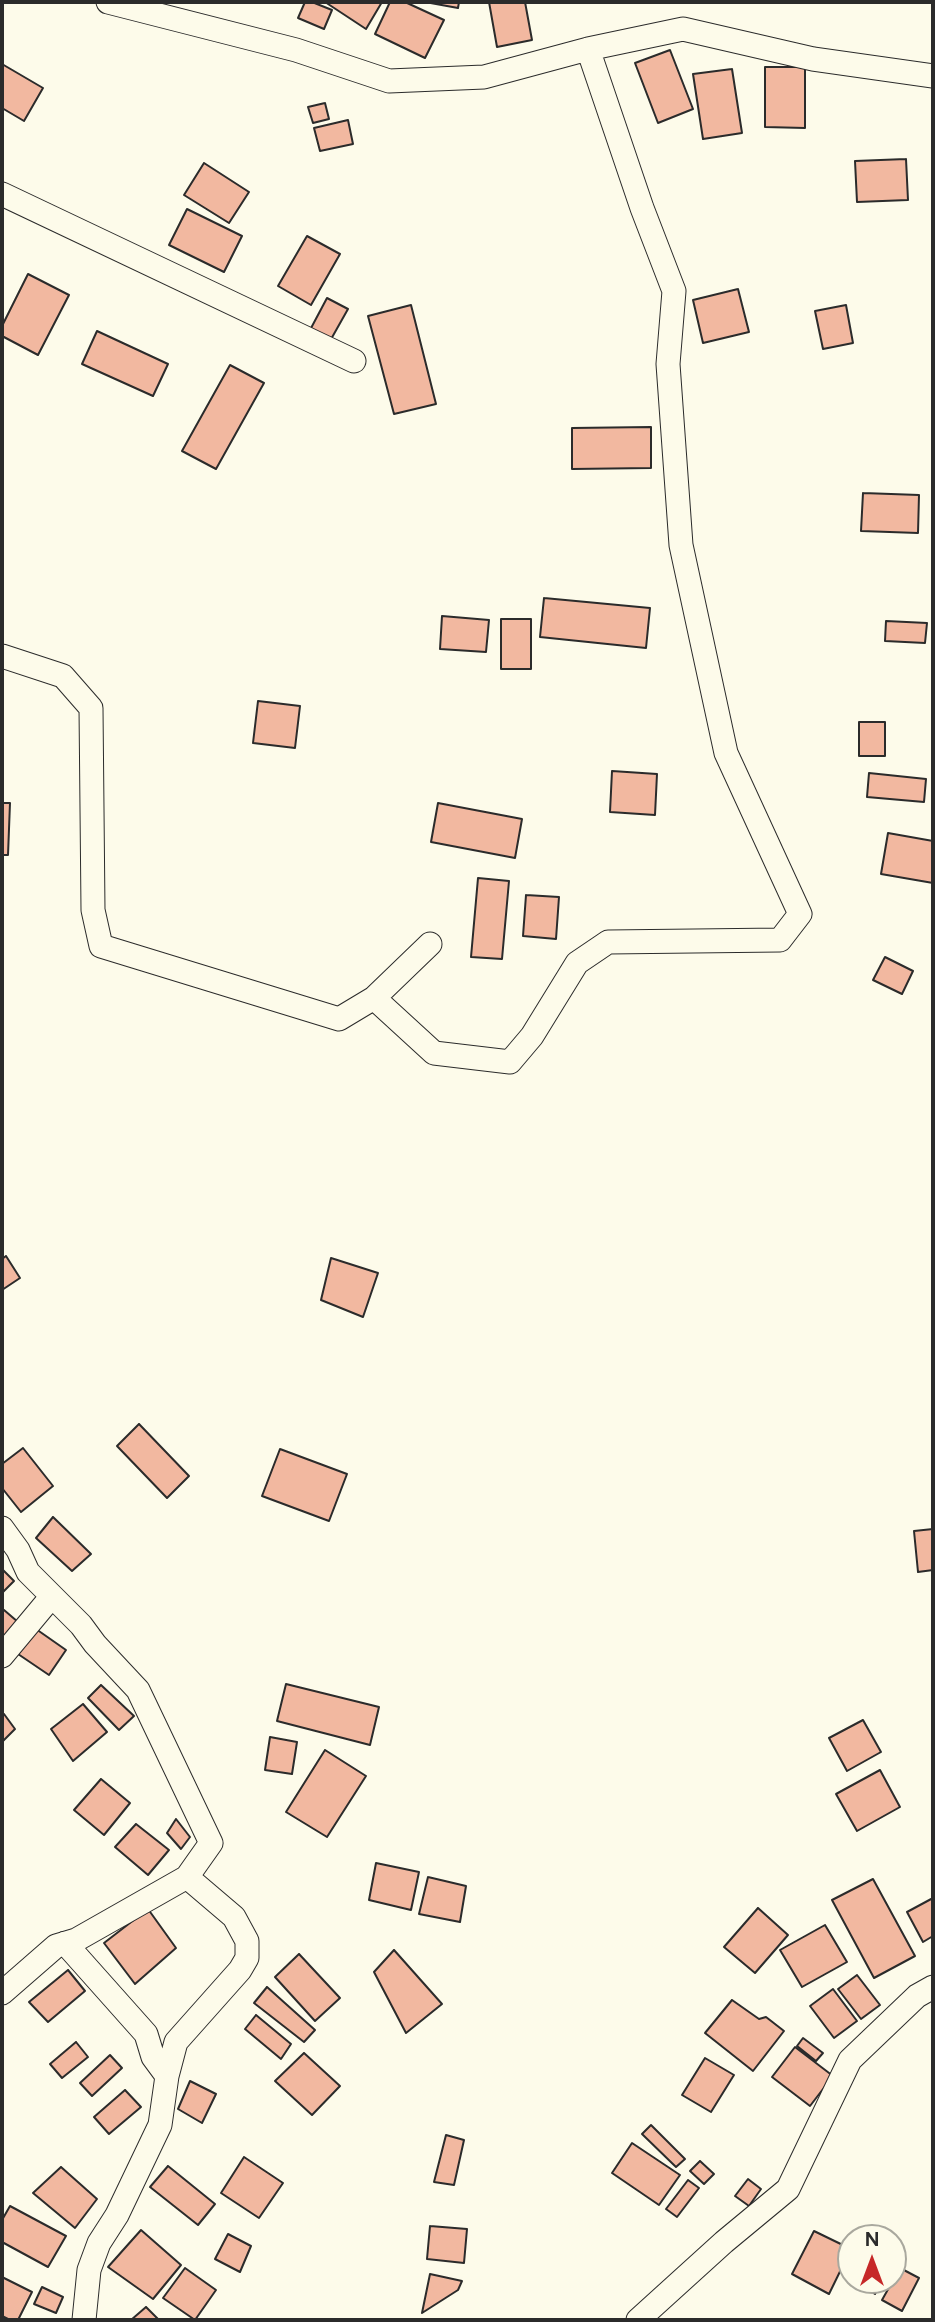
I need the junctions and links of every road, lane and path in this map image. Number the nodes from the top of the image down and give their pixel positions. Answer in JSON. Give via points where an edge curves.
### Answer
{"nodes":[{"id":1,"x":108,"y":2,"type":"edge"},
{"id":2,"x":588,"y":49,"type":"junction"},
{"id":3,"x":933,"y":76,"type":"edge"},
{"id":4,"x":2,"y":194,"type":"edge"},
{"id":5,"x":355,"y":361,"type":"dead end"},
{"id":6,"x":2,"y":656,"type":"edge"},
{"id":7,"x":430,"y":944,"type":"dead end"},
{"id":8,"x":374,"y":998,"type":"junction"},
{"id":9,"x":2,"y":1528,"type":"edge"},
{"id":10,"x":52,"y":1596,"type":"junction"},
{"id":11,"x":2,"y":1656,"type":"edge"},
{"id":12,"x":187,"y":1877,"type":"junction"},
{"id":13,"x":65,"y":1944,"type":"junction"},
{"id":14,"x":933,"y":1987,"type":"edge"},
{"id":15,"x":2,"y":1993,"type":"edge"},
{"id":16,"x":167,"y":2076,"type":"junction"},
{"id":17,"x":84,"y":2320,"type":"edge"},
{"id":18,"x":638,"y":2320,"type":"edge"}],
"edges":[{"from":1,"to":2,"type":"street","via":[[296,50],[389,81],[484,77]]},
{"from":2,"to":3,"type":"street","via":[[683,29],[813,59]]},
{"from":2,"to":8,"type":"street","via":[[674,291],[668,364],[681,545],[726,753],[800,914],[780,940],[607,942],[577,964],[532,1037],[510,1062],[434,1054]]},
{"from":4,"to":5,"type":"street"},
{"from":6,"to":8,"type":"street","via":[[63,676],[91,708],[93,910],[102,946],[339,1019]]},
{"from":7,"to":8,"type":"street"},
{"from":9,"to":10,"type":"street","via":[[28,1572]]},
{"from":10,"to":11,"type":"street"},
{"from":10,"to":12,"type":"street","via":[[138,1690],[167,1748],[211,1843]]},
{"from":12,"to":13,"type":"street"},
{"from":12,"to":16,"type":"street","via":[[234,1917],[247,1941],[247,1958],[176,2042]]},
{"from":13,"to":15,"type":"street","via":[[56,1946]]},
{"from":13,"to":16,"type":"street","via":[[146,2034],[153,2057]]},
{"from":14,"to":18,"type":"street","via":[[916,1996],[850,2060],[788,2189]]},
{"from":16,"to":17,"type":"street","via":[[160,2125],[89,2270]]}]}
